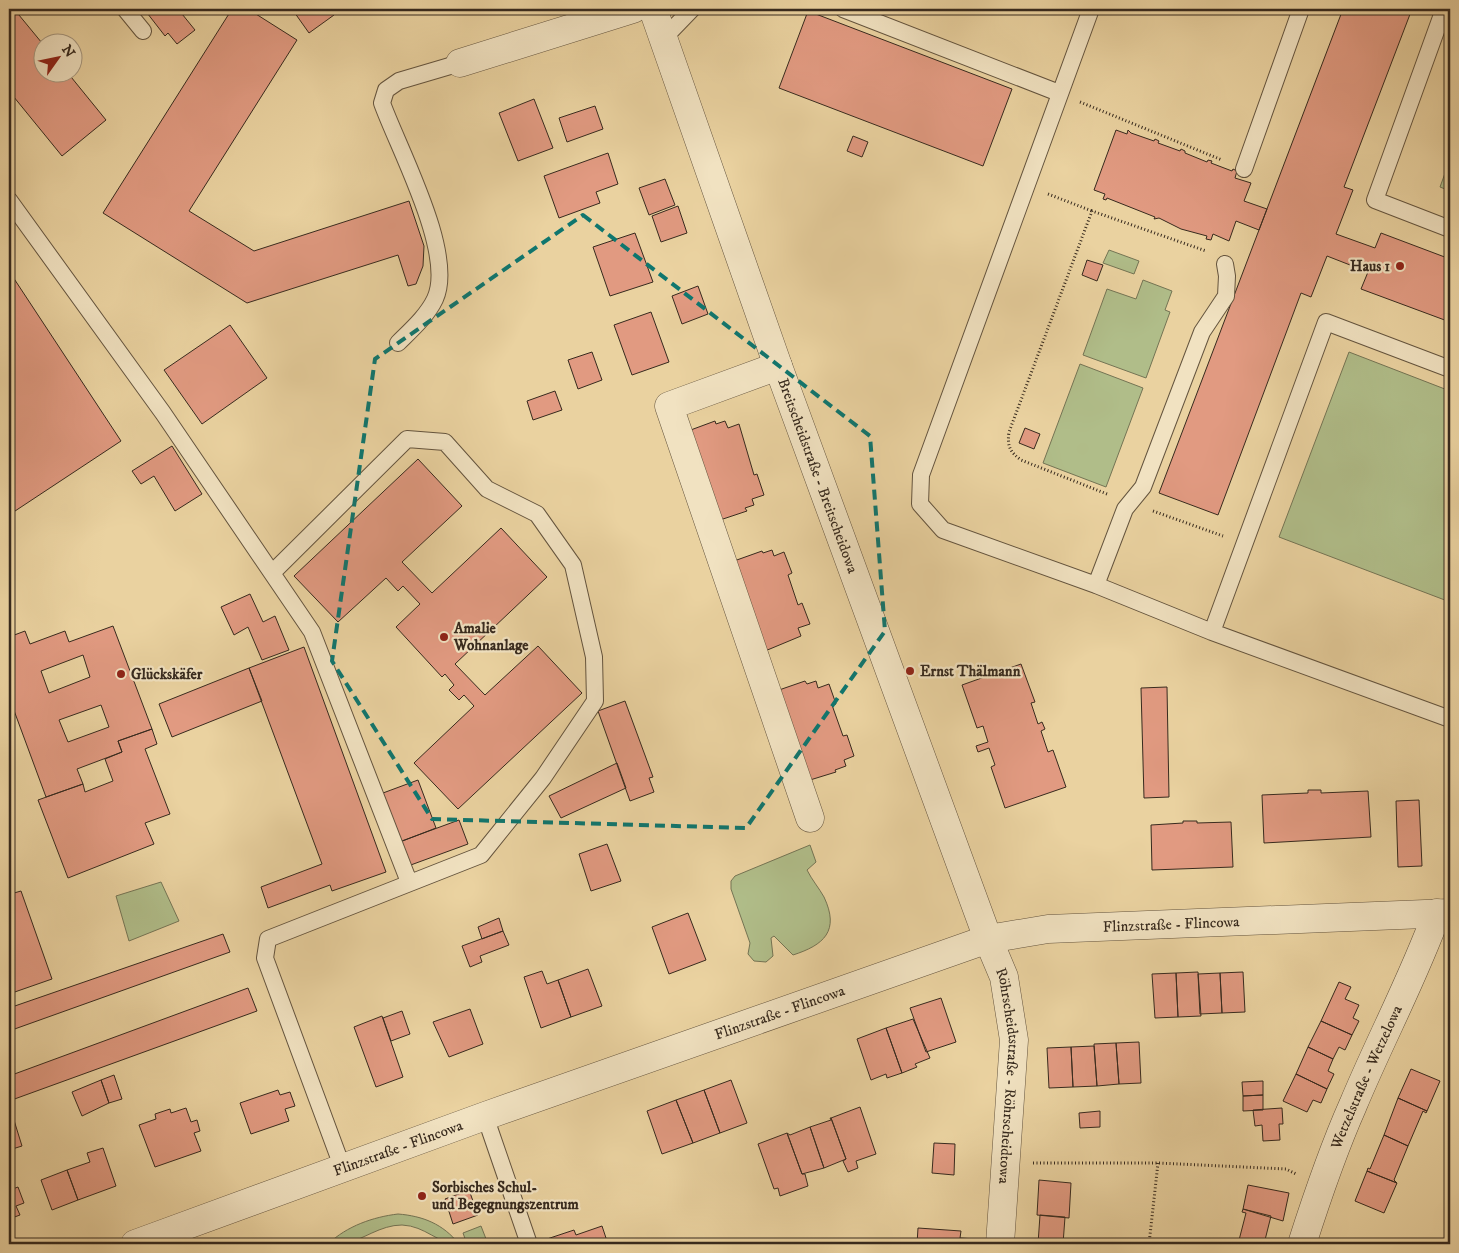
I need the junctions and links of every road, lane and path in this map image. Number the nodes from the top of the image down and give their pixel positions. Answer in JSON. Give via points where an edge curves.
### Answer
{"nodes":[{"id":1,"x":125,"y":9,"type":"edge"},
{"id":2,"x":633,"y":9,"type":"edge"},
{"id":3,"x":653,"y":9,"type":"edge"},
{"id":4,"x":692,"y":9,"type":"edge"},
{"id":5,"x":843,"y":9,"type":"edge"},
{"id":6,"x":1091,"y":9,"type":"edge"},
{"id":7,"x":1301,"y":9,"type":"edge"},
{"id":8,"x":1444,"y":9,"type":"edge"},
{"id":9,"x":143,"y":31,"type":"dead end"},
{"id":10,"x":664,"y":38,"type":"junction"},
{"id":11,"x":460,"y":63,"type":"joint"},
{"id":12,"x":1060,"y":93,"type":"junction"},
{"id":13,"x":1244,"y":169,"type":"joint"},
{"id":14,"x":1027,"y":186,"type":"junction"},
{"id":15,"x":9,"y":200,"type":"edge"},
{"id":16,"x":1092,"y":211,"type":"junction"},
{"id":17,"x":1450,"y":229,"type":"edge"},
{"id":18,"x":1224,"y":264,"type":"joint"},
{"id":19,"x":398,"y":343,"type":"dead end"},
{"id":20,"x":778,"y":366,"type":"junction"},
{"id":21,"x":1450,"y":369,"type":"edge"},
{"id":22,"x":1129,"y":503,"type":"junction"},
{"id":23,"x":1245,"y":543,"type":"junction"},
{"id":24,"x":272,"y":573,"type":"junction"},
{"id":25,"x":1096,"y":585,"type":"junction"},
{"id":26,"x":1212,"y":632,"type":"junction"},
{"id":27,"x":1450,"y":719,"type":"edge"},
{"id":28,"x":810,"y":818,"type":"dead end"},
{"id":29,"x":409,"y":882,"type":"junction"},
{"id":30,"x":1444,"y":913,"type":"edge"},
{"id":31,"x":988,"y":940,"type":"junction"},
{"id":32,"x":485,"y":1116,"type":"junction"},
{"id":33,"x":1158,"y":1163,"type":"junction"},
{"id":34,"x":1005,"y":1164,"type":"junction"},
{"id":35,"x":343,"y":1169,"type":"junction"},
{"id":36,"x":1322,"y":1185,"type":"junction"},
{"id":37,"x":135,"y":1244,"type":"edge"},
{"id":38,"x":529,"y":1244,"type":"edge"},
{"id":39,"x":1000,"y":1244,"type":"edge"},
{"id":40,"x":1149,"y":1244,"type":"edge"},
{"id":41,"x":1302,"y":1244,"type":"edge"}],
"edges":[{"from":1,"to":9,"type":"lane"},
{"from":2,"to":11,"type":"street"},
{"from":3,"to":10,"type":"street","name":"Breitscheidstraße - Breitscheidowa"},
{"from":4,"to":10,"type":"lane"},
{"from":5,"to":12,"type":"lane"},
{"from":6,"to":12,"type":"lane"},
{"from":7,"to":13,"type":"lane"},
{"from":8,"to":17,"type":"lane","via":[[1375,200]]},
{"from":10,"to":20,"type":"street","name":"Breitscheidstraße - Breitscheidowa"},
{"from":11,"to":19,"type":"lane","via":[[399,81],[386,90],[382,103],[425,206],[440,266],[435,298]]},
{"from":12,"to":13,"type":"path"},
{"from":12,"to":14,"type":"lane"},
{"from":14,"to":16,"type":"path"},
{"from":14,"to":25,"type":"lane","via":[[921,475],[920,504],[943,530]]},
{"from":15,"to":24,"type":"lane","via":[[163,413]]},
{"from":16,"to":18,"type":"path","via":[[1210,252]]},
{"from":16,"to":22,"type":"path","via":[[1009,432],[1008,443],[1012,454],[1021,460]]},
{"from":18,"to":22,"type":"lane","via":[[1226,296],[1202,332],[1143,487]]},
{"from":20,"to":28,"type":"street","via":[[669,406]]},
{"from":20,"to":31,"type":"street","name":"Breitscheidstraße - Breitscheidowa"},
{"from":21,"to":23,"type":"lane","via":[[1326,322]]},
{"from":22,"to":23,"type":"path"},
{"from":22,"to":25,"type":"lane"},
{"from":23,"to":26,"type":"lane"},
{"from":24,"to":29,"type":"lane","via":[[312,632]]},
{"from":24,"to":29,"type":"lane","via":[[407,439],[445,442],[487,488],[536,514],[573,565],[594,657],[595,701],[543,778],[481,855]]},
{"from":25,"to":26,"type":"lane"},
{"from":26,"to":27,"type":"lane"},
{"from":29,"to":35,"type":"lane","via":[[268,939],[265,958]]},
{"from":30,"to":31,"type":"street","name":"Flinzstraße - Flincowa","via":[[1048,930]]},
{"from":30,"to":36,"type":"street","name":"Wetzelstraße - Wetzelowa","via":[[1353,1105]]},
{"from":31,"to":32,"type":"street","name":"Flinzstraße - Flincowa"},
{"from":31,"to":34,"type":"street","name":"Röhrscheidtstraße - Röhrscheidtowa","via":[[1004,977],[1014,1040]]},
{"from":32,"to":35,"type":"street","name":"Flinzstraße - Flincowa"},
{"from":32,"to":38,"type":"lane"},
{"from":33,"to":34,"type":"path"},
{"from":33,"to":36,"type":"path","via":[[1286,1169]]},
{"from":33,"to":40,"type":"path"},
{"from":34,"to":39,"type":"street","name":"Röhrscheidtstraße - Röhrscheidtowa"},
{"from":35,"to":37,"type":"street","name":"Flinzstraße - Flincowa"},
{"from":36,"to":41,"type":"street","name":"Wetzelstraße - Wetzelowa"}]}
